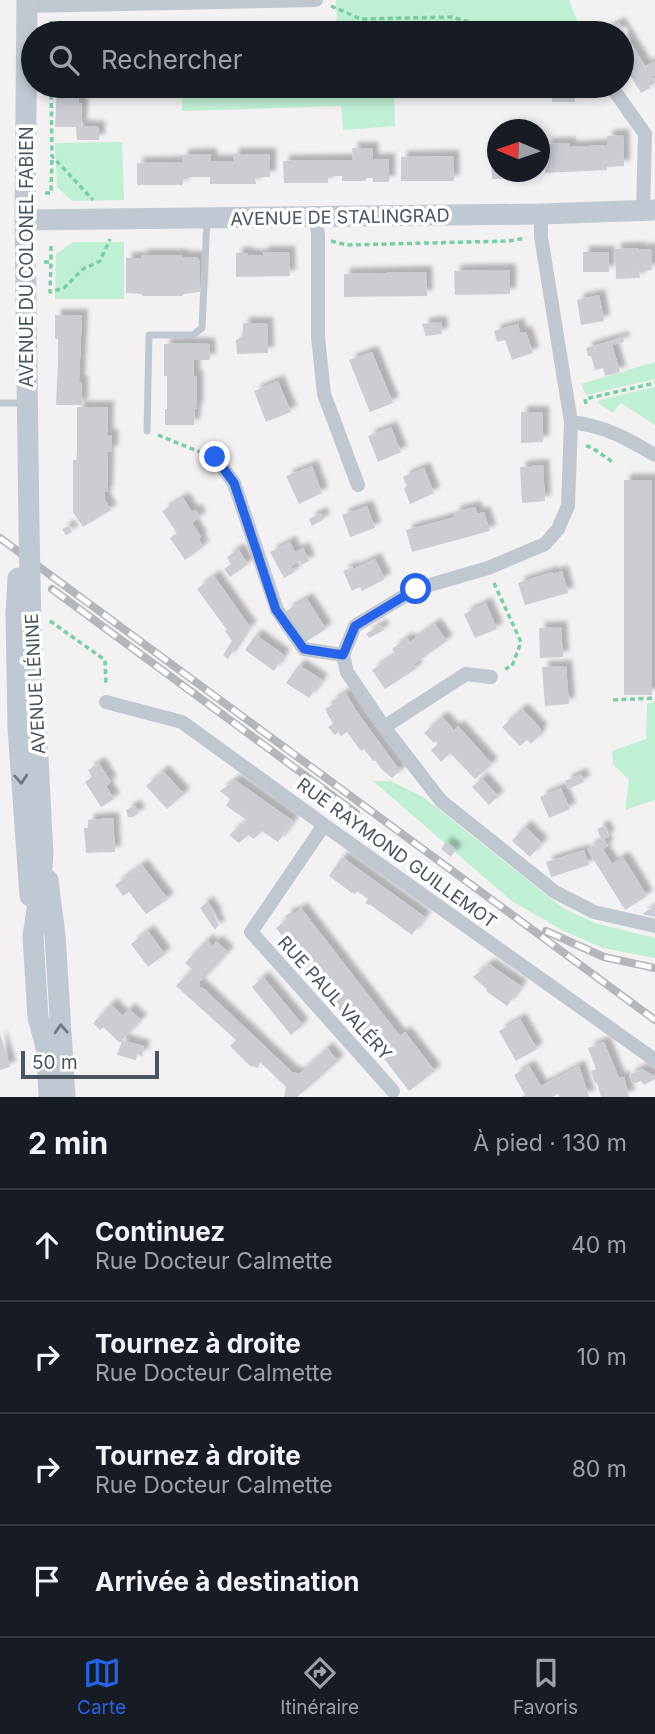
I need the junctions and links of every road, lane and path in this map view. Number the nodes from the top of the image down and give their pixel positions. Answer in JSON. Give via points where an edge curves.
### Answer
{"nodes":[{"id":1,"x":316,"y":0,"type":"edge"},
{"id":2,"x":27,"y":3,"type":"edge"},
{"id":3,"x":27,"y":21,"type":"edge"},
{"id":4,"x":466,"y":21,"type":"edge"},
{"id":5,"x":26,"y":98,"type":"edge"},
{"id":6,"x":51,"y":98,"type":"edge"},
{"id":7,"x":620,"y":98,"type":"edge"},
{"id":8,"x":99,"y":207,"type":"dead end"},
{"id":9,"x":649,"y":210,"type":"edge"},
{"id":10,"x":541,"y":214,"type":"junction"},
{"id":11,"x":316,"y":218,"type":"junction"},
{"id":12,"x":207,"y":219,"type":"junction"},
{"id":13,"x":24,"y":220,"type":"junction"},
{"id":14,"x":111,"y":236,"type":"dead end"},
{"id":15,"x":51,"y":246,"type":"dead end"},
{"id":16,"x":51,"y":262,"type":"junction"},
{"id":17,"x":25,"y":263,"type":"junction"},
{"id":18,"x":655,"y":383,"type":"edge"},
{"id":19,"x":0,"y":403,"type":"edge"},
{"id":20,"x":26,"y":403,"type":"junction"},
{"id":21,"x":571,"y":422,"type":"junction"},
{"id":22,"x":586,"y":423,"type":"junction"},
{"id":23,"x":147,"y":431,"type":"joint"},
{"id":24,"x":570,"y":442,"type":"junction"},
{"id":25,"x":655,"y":455,"type":"edge"},
{"id":26,"x":215,"y":457,"type":"joint"},
{"id":27,"x":614,"y":463,"type":"dead end"},
{"id":28,"x":358,"y":485,"type":"dead end"},
{"id":29,"x":488,"y":568,"type":"junction"},
{"id":30,"x":32,"y":619,"type":"junction"},
{"id":31,"x":343,"y":655,"type":"junction"},
{"id":32,"x":491,"y":677,"type":"joint"},
{"id":33,"x":655,"y":698,"type":"edge"},
{"id":34,"x":613,"y":700,"type":"dead end"},
{"id":35,"x":106,"y":702,"type":"joint"},
{"id":36,"x":384,"y":727,"type":"junction"},
{"id":37,"x":324,"y":825,"type":"junction"},
{"id":38,"x":43,"y":854,"type":"junction"},
{"id":39,"x":655,"y":926,"type":"edge"},
{"id":40,"x":33,"y":936,"type":"junction"},
{"id":41,"x":655,"y":1060,"type":"edge"},
{"id":42,"x":393,"y":1091,"type":"dead end"},
{"id":43,"x":49,"y":1097,"type":"edge"},
{"id":44,"x":65,"y":1097,"type":"edge"}],
"edges":[{"from":1,"to":2,"type":"street"},
{"from":1,"to":4,"type":"path","via":[[361,19],[452,17]]},
{"from":2,"to":3,"type":"main road","name":"AVENUE DU COLONEL FABIEN"},
{"from":5,"to":13,"type":"main road","name":"AVENUE DU COLONEL FABIEN"},
{"from":6,"to":8,"type":"path","via":[[52,156]]},
{"from":7,"to":9,"type":"street","via":[[645,134]]},
{"from":9,"to":10,"type":"main road","name":"AVENUE DE STALINGRAD"},
{"from":10,"to":11,"type":"main road","name":"AVENUE DE STALINGRAD"},
{"from":10,"to":21,"type":"street"},
{"from":11,"to":12,"type":"main road","name":"AVENUE DE STALINGRAD"},
{"from":11,"to":28,"type":"street","via":[[324,394]]},
{"from":12,"to":13,"type":"main road","name":"AVENUE DE STALINGRAD"},
{"from":12,"to":23,"type":"lane","via":[[202,328],[192,335],[149,335]]},
{"from":13,"to":17,"type":"main road","name":"AVENUE DU COLONEL FABIEN"},
{"from":14,"to":16,"type":"path","via":[[100,261],[83,269],[64,288],[50,292]]},
{"from":15,"to":16,"type":"path"},
{"from":16,"to":17,"type":"path"},
{"from":17,"to":20,"type":"main road","name":"AVENUE DU COLONEL FABIEN"},
{"from":18,"to":22,"type":"path","via":[[586,399]]},
{"from":19,"to":20,"type":"lane"},
{"from":20,"to":30,"type":"main road","name":"AVENUE DU COLONEL FABIEN","bridge":true,"via":[[29,521],[17,580]]},
{"from":21,"to":22,"type":"street"},
{"from":21,"to":24,"type":"street"},
{"from":22,"to":25,"type":"street","via":[[614,432]]},
{"from":23,"to":26,"type":"path"},
{"from":24,"to":27,"type":"path","via":[[591,447]]},
{"from":24,"to":29,"type":"street","via":[[568,506],[558,529],[545,544]]},
{"from":26,"to":31,"type":"street","via":[[234,483],[276,610],[304,649]]},
{"from":29,"to":31,"type":"street","via":[[416,589],[355,626]]},
{"from":29,"to":32,"type":"path","via":[[521,642],[512,666]]},
{"from":30,"to":35,"type":"path","via":[[105,660]]},
{"from":30,"to":38,"type":"main road","name":"AVENUE LÉNINE"},
{"from":30,"to":40,"type":"main road","one_way":true,"via":[[18,728]]},
{"from":31,"to":36,"type":"street","via":[[347,672]]},
{"from":32,"to":36,"type":"street","via":[[466,674]]},
{"from":33,"to":34,"type":"path"},
{"from":35,"to":37,"type":"street","name":"RUE RAYMOND GUILLEMOT","via":[[182,722]]},
{"from":36,"to":39,"type":"street","via":[[441,801],[555,892],[594,912]]},
{"from":37,"to":41,"type":"street","name":"RUE RAYMOND GUILLEMOT"},
{"from":37,"to":42,"type":"street","name":"RUE PAUL VALÉRY","via":[[251,932]]},
{"from":38,"to":40,"type":"main road","name":"AVENUE LÉNINE"},
{"from":44,"to":38,"type":"main road","name":"AVENUE LÉNINE","one_way":true,"via":[[55,935]]},
{"from":40,"to":43,"type":"main road","name":"AVENUE LÉNINE"}]}
